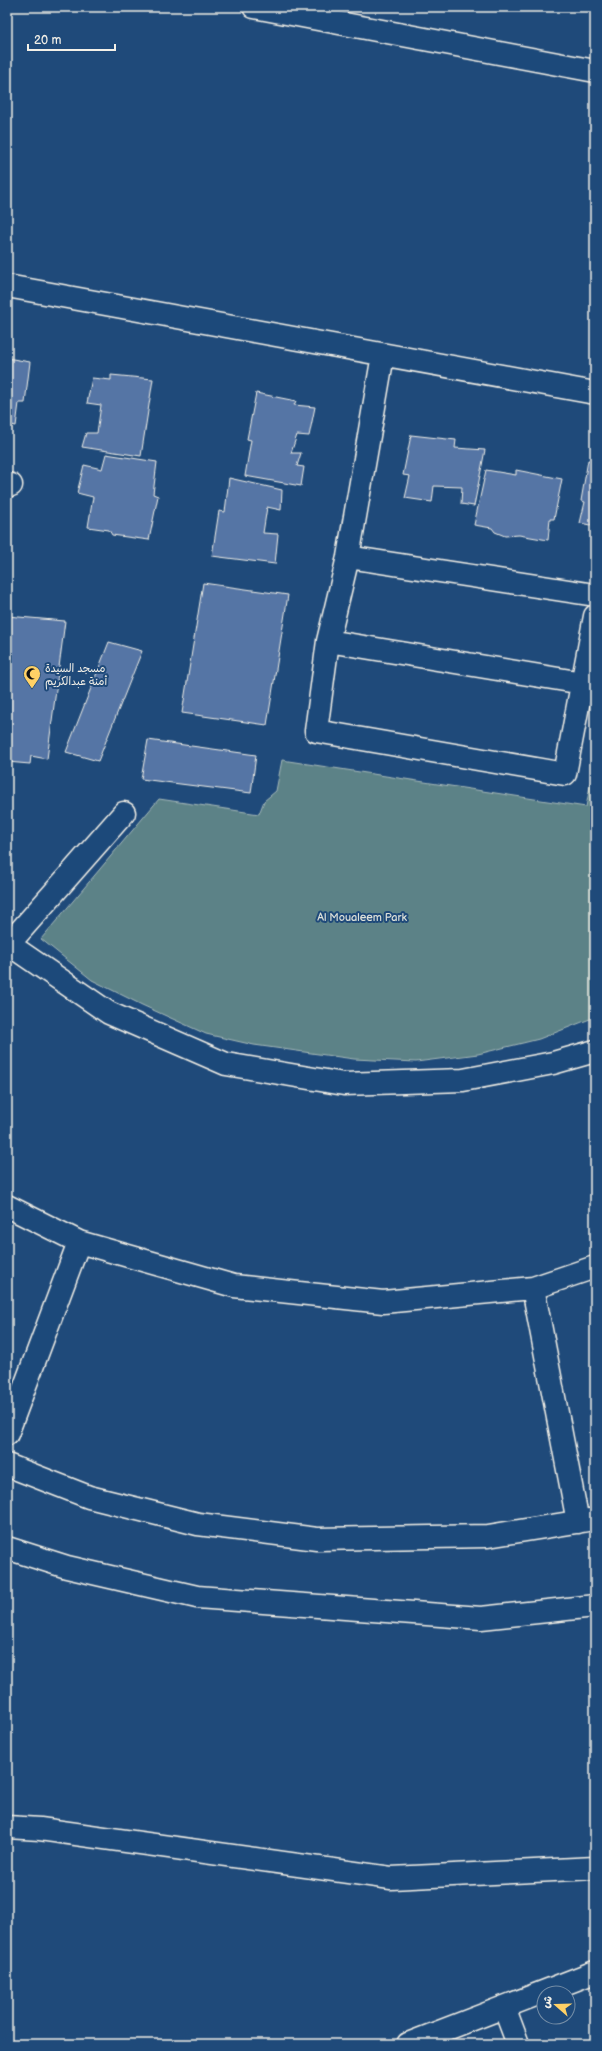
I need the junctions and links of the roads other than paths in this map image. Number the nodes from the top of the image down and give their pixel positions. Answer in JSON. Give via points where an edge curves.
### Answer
{"nodes":[{"id":1,"x":254,"y":7,"type":"edge"},
{"id":2,"x":322,"y":13,"type":"edge"},
{"id":3,"x":595,"y":71,"type":"edge"},
{"id":4,"x":7,"y":286,"type":"edge"},
{"id":5,"x":383,"y":355,"type":"junction"},
{"id":6,"x":595,"y":393,"type":"edge"},
{"id":7,"x":348,"y":557,"type":"junction"},
{"id":8,"x":595,"y":595,"type":"edge"},
{"id":9,"x":595,"y":616,"type":"edge"},
{"id":10,"x":328,"y":641,"type":"junction"},
{"id":11,"x":589,"y":684,"type":"edge"},
{"id":12,"x":124,"y":813,"type":"dead end"},
{"id":13,"x":7,"y":944,"type":"edge"},
{"id":14,"x":595,"y":1051,"type":"edge"},
{"id":15,"x":7,"y":1206,"type":"edge"},
{"id":16,"x":79,"y":1242,"type":"junction"},
{"id":17,"x":595,"y":1267,"type":"edge"},
{"id":18,"x":533,"y":1288,"type":"junction"},
{"id":19,"x":7,"y":1434,"type":"edge"},
{"id":20,"x":7,"y":1465,"type":"edge"},
{"id":21,"x":586,"y":1521,"type":"edge"},
{"id":22,"x":7,"y":1548,"type":"edge"},
{"id":23,"x":595,"y":1606,"type":"edge"},
{"id":24,"x":7,"y":1827,"type":"edge"},
{"id":25,"x":595,"y":1868,"type":"edge"},
{"id":26,"x":595,"y":1972,"type":"edge"},
{"id":27,"x":504,"y":2007,"type":"junction"},
{"id":28,"x":408,"y":2044,"type":"edge"},
{"id":29,"x":518,"y":2044,"type":"edge"}],
"edges":[{"from":1,"to":2,"type":"street"},
{"from":2,"to":3,"type":"street"},
{"from":4,"to":5,"type":"street"},
{"from":5,"to":6,"type":"street"},
{"from":5,"to":7,"type":"street"},
{"from":7,"to":8,"type":"street"},
{"from":7,"to":10,"type":"street"},
{"from":9,"to":11,"type":"street"},
{"from":10,"to":11,"type":"street"},
{"from":10,"to":11,"type":"street","via":[[316,731],[565,774]]},
{"from":12,"to":13,"type":"street"},
{"from":13,"to":14,"type":"street","via":[[109,1013],[226,1064],[344,1084],[463,1080],[553,1063]]},
{"from":15,"to":16,"type":"street"},
{"from":16,"to":18,"type":"street","via":[[234,1286],[383,1302]]},
{"from":16,"to":19,"type":"street"},
{"from":17,"to":18,"type":"street"},
{"from":18,"to":21,"type":"street"},
{"from":20,"to":21,"type":"street","via":[[89,1497],[198,1524],[317,1539],[488,1536]]},
{"from":22,"to":23,"type":"street","via":[[67,1567],[197,1597],[481,1618]]},
{"from":24,"to":25,"type":"street","via":[[40,1829],[391,1878]]},
{"from":26,"to":27,"type":"street"},
{"from":27,"to":28,"type":"street"},
{"from":27,"to":29,"type":"street"}]}
